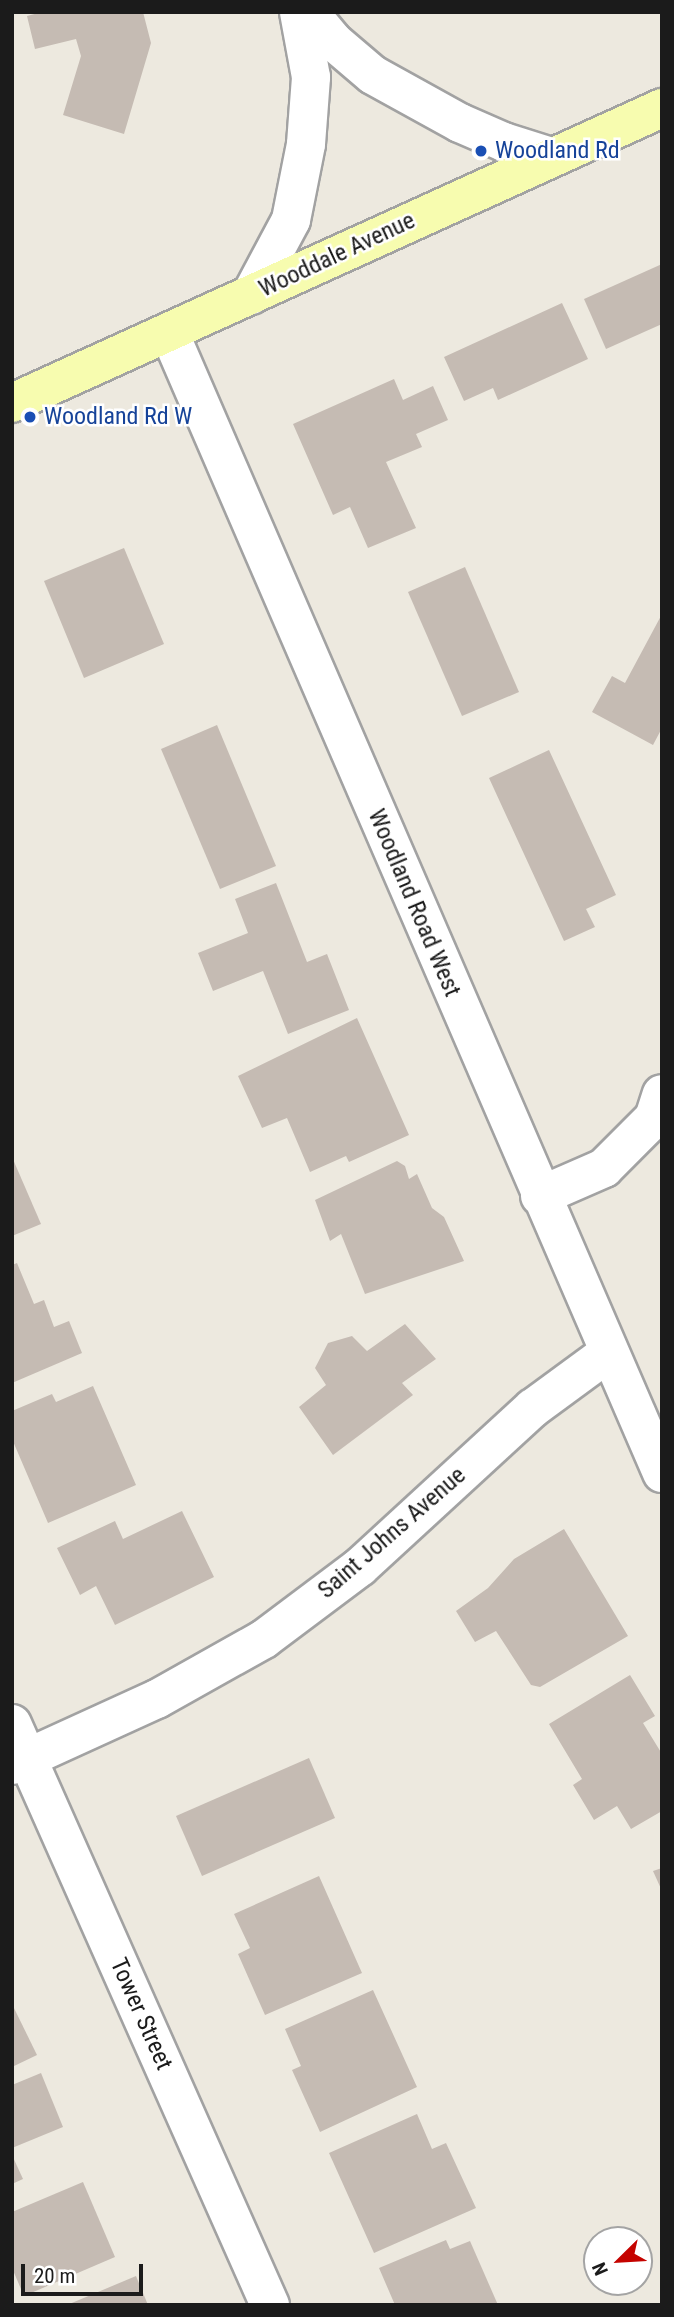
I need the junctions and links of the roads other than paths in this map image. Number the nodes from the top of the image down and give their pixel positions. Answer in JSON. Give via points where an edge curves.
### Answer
{"nodes":[{"id":1,"x":299,"y":12,"type":"edge"},
{"id":2,"x":309,"y":12,"type":"edge"},
{"id":3,"x":662,"y":108,"type":"edge"},
{"id":4,"x":551,"y":157,"type":"junction"},
{"id":5,"x":251,"y":295,"type":"junction"},
{"id":6,"x":169,"y":332,"type":"junction"},
{"id":7,"x":12,"y":403,"type":"edge"},
{"id":8,"x":662,"y":1094,"type":"edge"},
{"id":9,"x":540,"y":1196,"type":"junction"},
{"id":10,"x":608,"y":1353,"type":"junction"},
{"id":11,"x":662,"y":1473,"type":"edge"},
{"id":12,"x":12,"y":1724,"type":"edge"},
{"id":13,"x":20,"y":1761,"type":"edge"},
{"id":14,"x":270,"y":2305,"type":"edge"}],
"edges":[{"from":1,"to":5,"type":"street","via":[[311,77],[306,144],[291,220]]},
{"from":2,"to":4,"type":"street","via":[[333,41],[373,75],[460,123]]},
{"from":3,"to":4,"type":"street","name":"Wooddale Avenue"},
{"from":4,"to":5,"type":"street","name":"Wooddale Avenue"},
{"from":5,"to":6,"type":"street","name":"Wooddale Avenue"},
{"from":6,"to":7,"type":"street","name":"Wooddale Avenue"},
{"from":6,"to":9,"type":"street","name":"Woodland Road West"},
{"from":8,"to":9,"type":"street","via":[[654,1118],[604,1168]]},
{"from":9,"to":10,"type":"street","name":"Woodland Road West"},
{"from":10,"to":11,"type":"street","name":"Woodland Road West"},
{"from":10,"to":13,"type":"street","name":"Saint Johns Avenue","via":[[533,1408],[360,1567],[264,1639],[157,1699]]},
{"from":12,"to":13,"type":"street","name":"Tower Street"},
{"from":13,"to":14,"type":"street","name":"Tower Street"}]}
